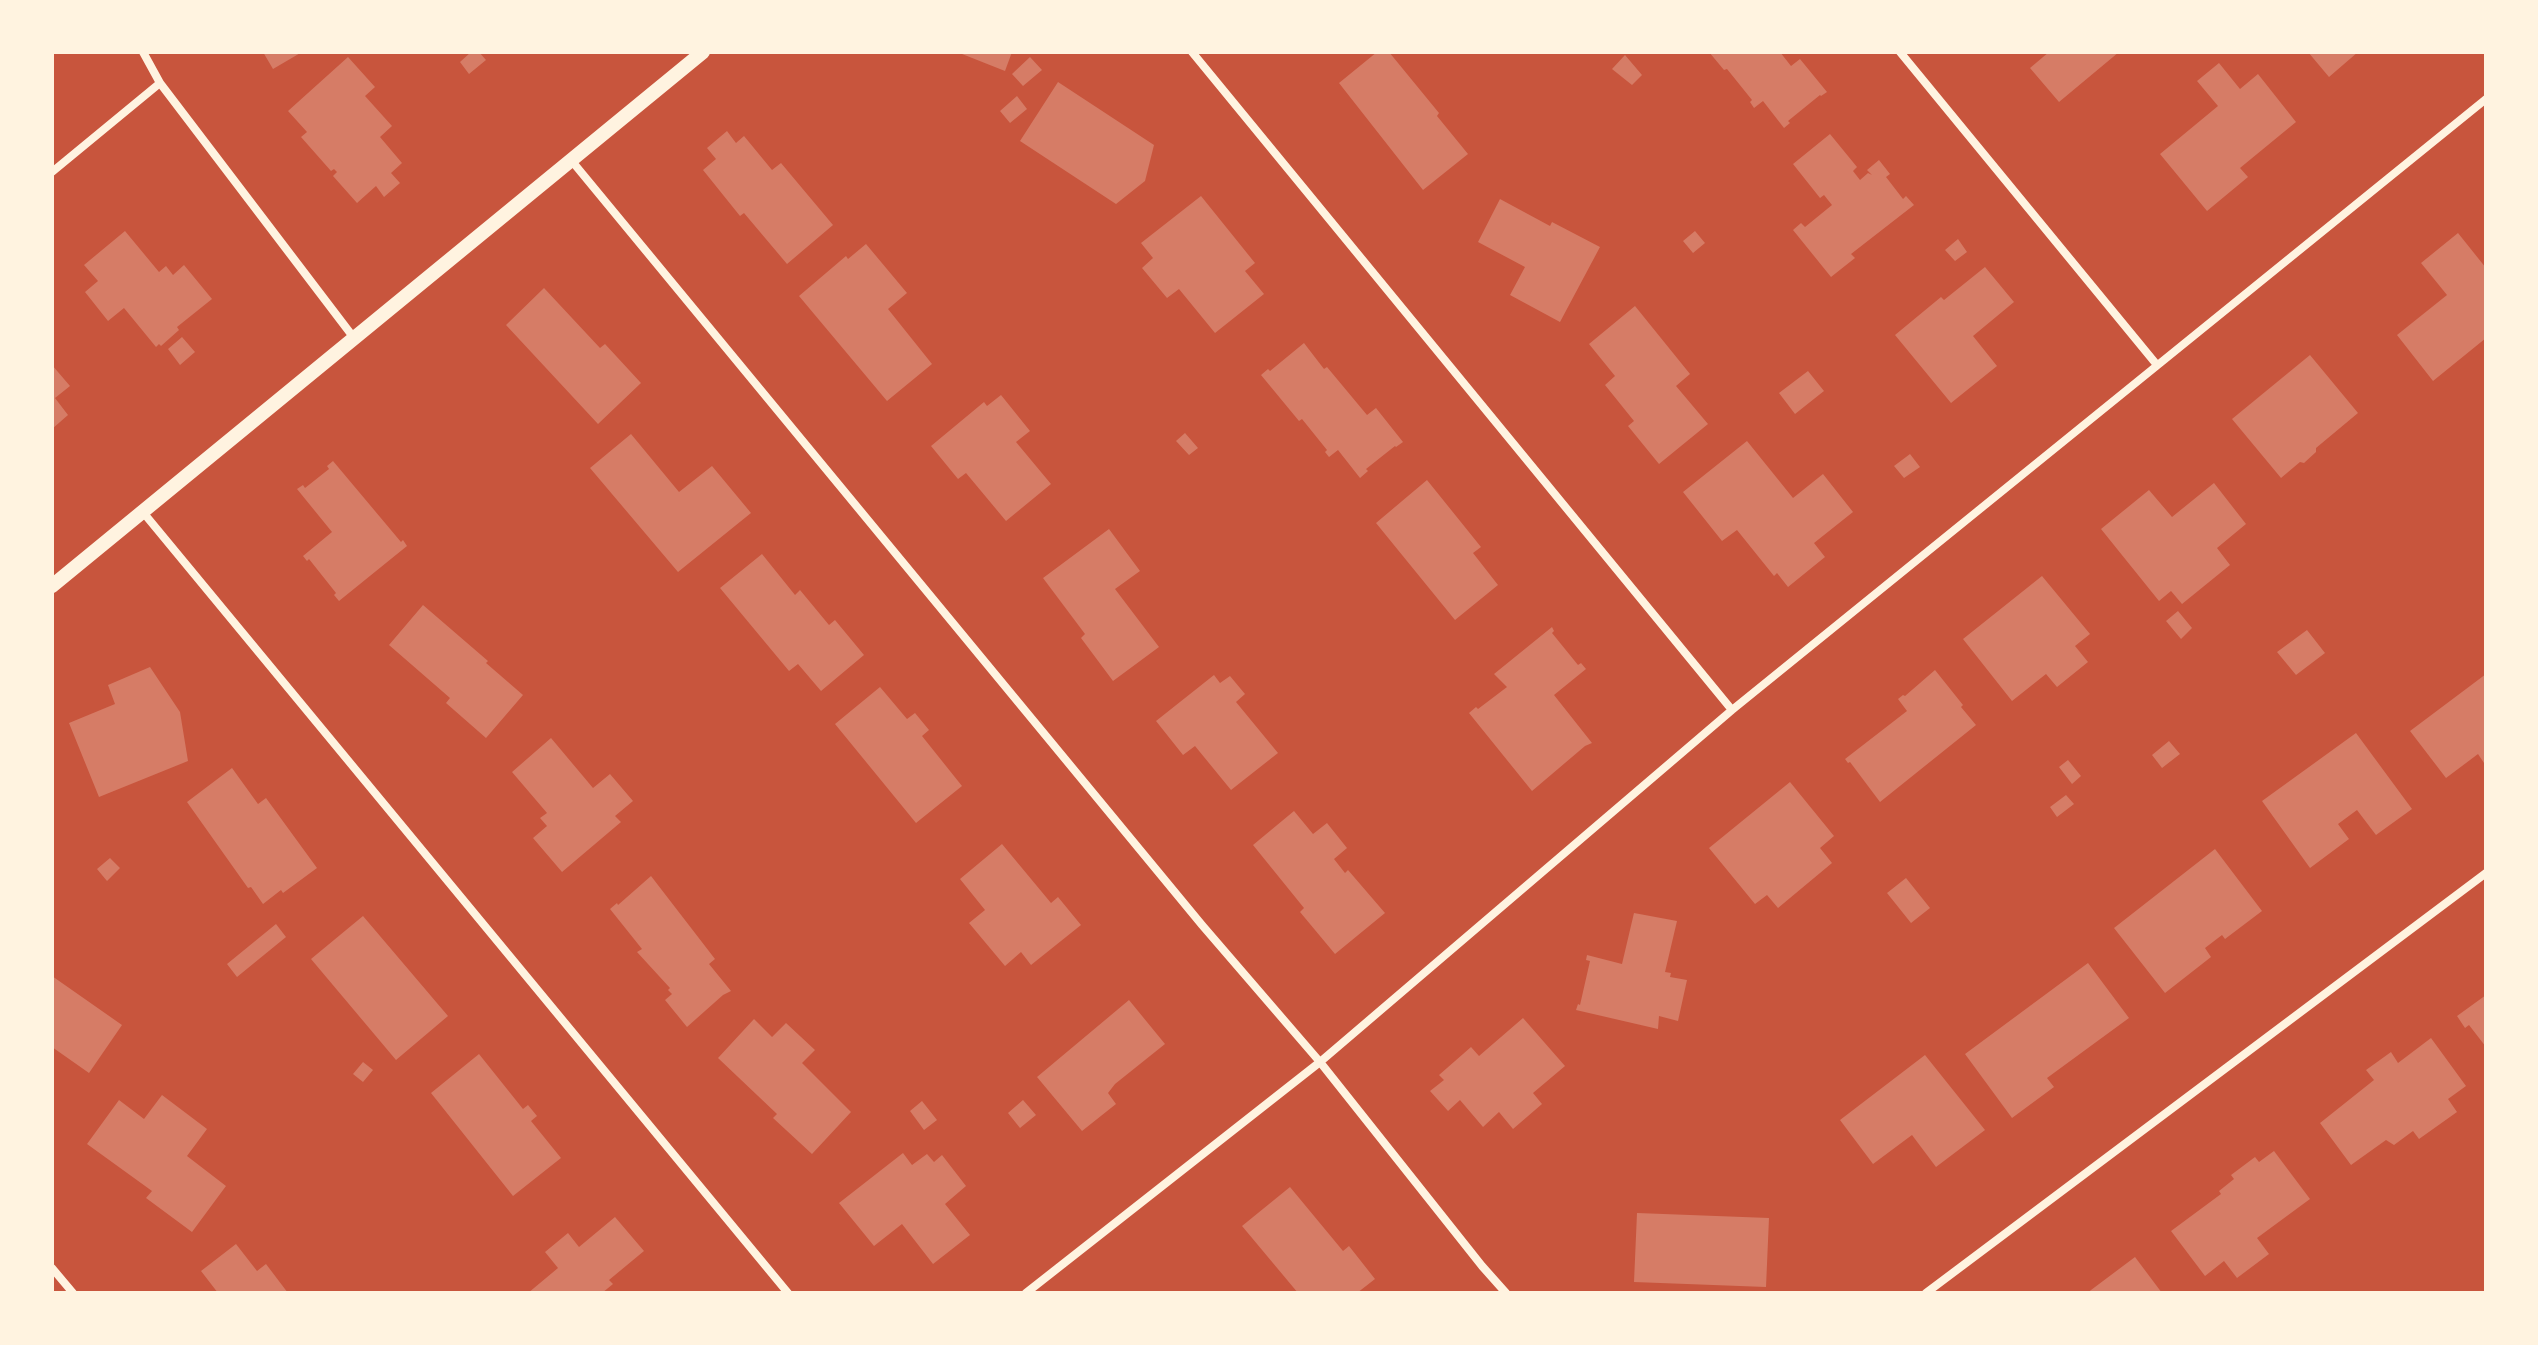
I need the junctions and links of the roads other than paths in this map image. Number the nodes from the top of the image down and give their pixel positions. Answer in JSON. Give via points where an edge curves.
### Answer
{"nodes":[{"id":1,"x":143,"y":52,"type":"edge"},
{"id":2,"x":703,"y":52,"type":"edge"},
{"id":3,"x":1192,"y":52,"type":"edge"},
{"id":4,"x":1900,"y":52,"type":"edge"},
{"id":5,"x":160,"y":83,"type":"junction"},
{"id":6,"x":2486,"y":99,"type":"edge"},
{"id":7,"x":571,"y":160,"type":"junction"},
{"id":8,"x":52,"y":172,"type":"edge"},
{"id":9,"x":354,"y":338,"type":"junction"},
{"id":10,"x":2157,"y":365,"type":"junction"},
{"id":11,"x":142,"y":511,"type":"junction"},
{"id":12,"x":52,"y":586,"type":"edge"},
{"id":13,"x":1732,"y":710,"type":"junction"},
{"id":14,"x":2486,"y":873,"type":"edge"},
{"id":15,"x":1320,"y":1062,"type":"junction"},
{"id":16,"x":52,"y":1268,"type":"edge"},
{"id":17,"x":73,"y":1293,"type":"edge"},
{"id":18,"x":788,"y":1293,"type":"edge"},
{"id":19,"x":1026,"y":1293,"type":"edge"},
{"id":20,"x":1506,"y":1293,"type":"edge"},
{"id":21,"x":1926,"y":1293,"type":"edge"}],
"edges":[{"from":1,"to":5,"type":"street"},
{"from":2,"to":7,"type":"street"},
{"from":3,"to":13,"type":"street"},
{"from":4,"to":10,"type":"street"},
{"from":5,"to":8,"type":"street"},
{"from":5,"to":9,"type":"street"},
{"from":6,"to":10,"type":"street"},
{"from":7,"to":9,"type":"street"},
{"from":7,"to":15,"type":"street"},
{"from":9,"to":11,"type":"street"},
{"from":10,"to":13,"type":"street"},
{"from":11,"to":12,"type":"street"},
{"from":11,"to":18,"type":"street"},
{"from":13,"to":15,"type":"street"},
{"from":14,"to":21,"type":"street"},
{"from":15,"to":19,"type":"street"},
{"from":15,"to":20,"type":"street"},
{"from":16,"to":17,"type":"street"}]}
